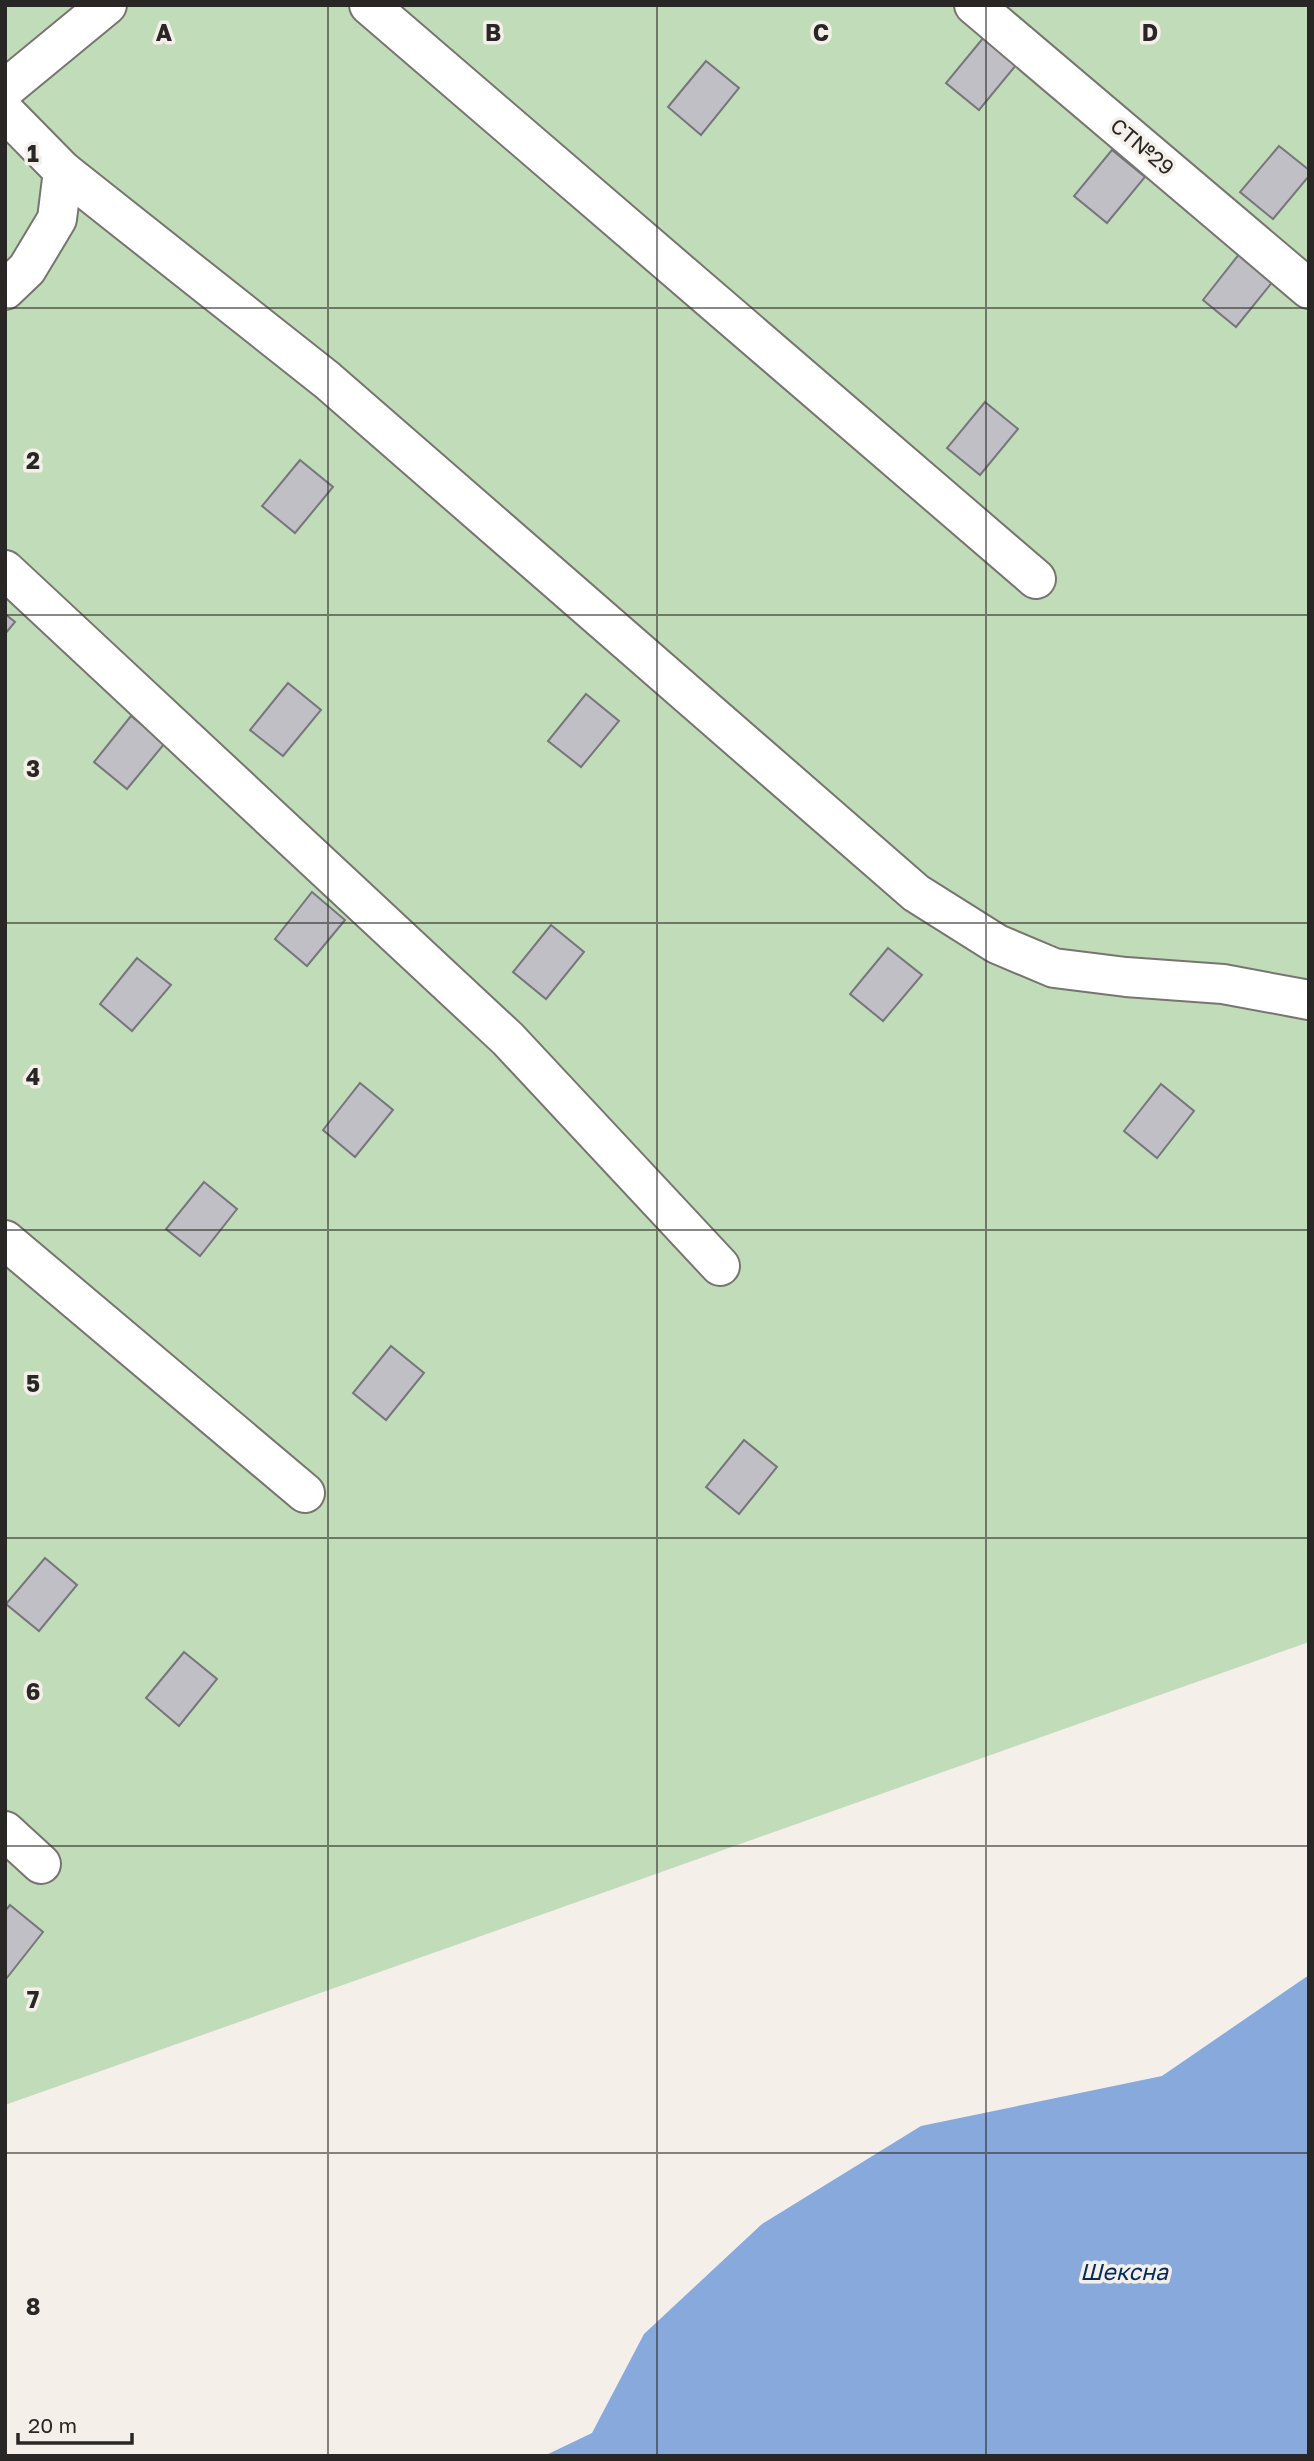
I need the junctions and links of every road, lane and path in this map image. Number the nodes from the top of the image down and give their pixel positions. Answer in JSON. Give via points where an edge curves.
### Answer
{"nodes":[{"id":1,"x":107,"y":5,"type":"edge"},
{"id":2,"x":369,"y":5,"type":"edge"},
{"id":3,"x":974,"y":5,"type":"edge"},
{"id":4,"x":5,"y":89,"type":"edge"},
{"id":5,"x":5,"y":112,"type":"edge"},
{"id":6,"x":63,"y":171,"type":"junction"},
{"id":7,"x":1309,"y":289,"type":"edge"},
{"id":8,"x":5,"y":290,"type":"edge"},
{"id":9,"x":5,"y":570,"type":"edge"},
{"id":10,"x":1036,"y":579,"type":"dead end"},
{"id":11,"x":1309,"y":1000,"type":"edge"},
{"id":12,"x":5,"y":1240,"type":"edge"},
{"id":13,"x":720,"y":1266,"type":"dead end"},
{"id":14,"x":305,"y":1493,"type":"dead end"},
{"id":15,"x":5,"y":1831,"type":"edge"},
{"id":16,"x":41,"y":1864,"type":"dead end"}],
"edges":[{"from":1,"to":4,"type":"street"},
{"from":2,"to":10,"type":"street"},
{"from":3,"to":7,"type":"street","name":"СТ№29"},
{"from":5,"to":6,"type":"street"},
{"from":6,"to":8,"type":"street","via":[[57,219],[27,269]]},
{"from":6,"to":11,"type":"street","via":[[327,380],[916,893],[997,944],[1054,968],[1223,984]]},
{"from":9,"to":13,"type":"street","via":[[508,1039]]},
{"from":12,"to":14,"type":"street"},
{"from":15,"to":16,"type":"street"}]}
